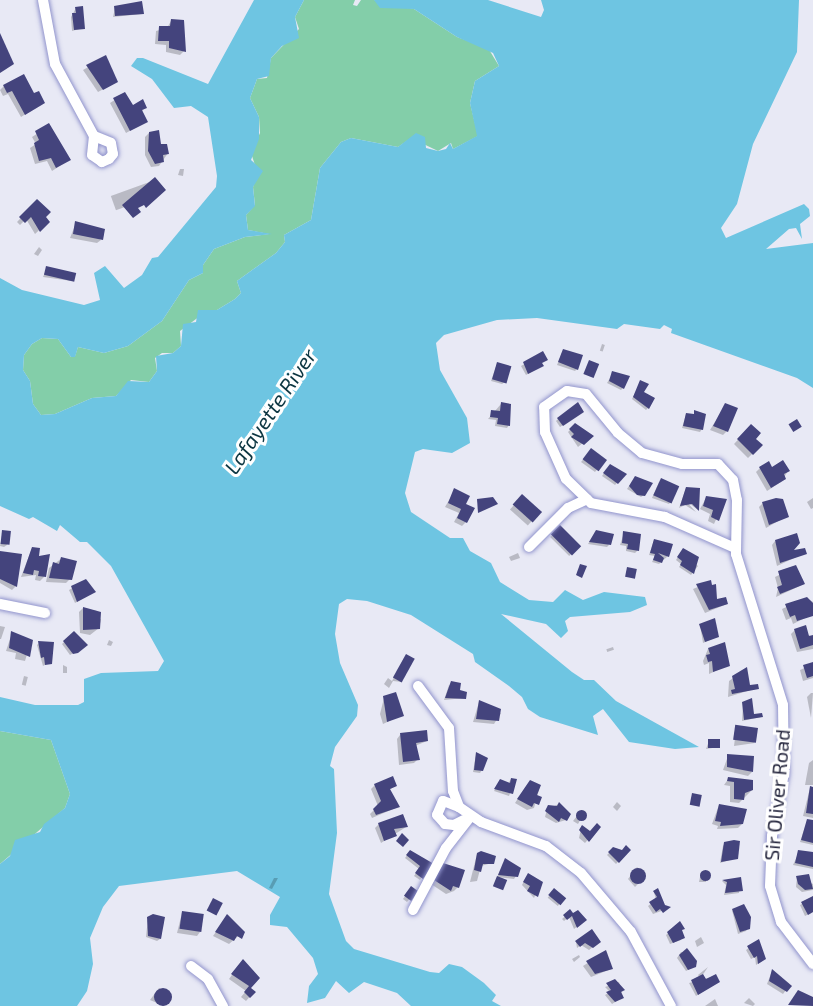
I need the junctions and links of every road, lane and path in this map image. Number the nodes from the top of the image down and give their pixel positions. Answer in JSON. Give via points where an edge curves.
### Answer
{"nodes":[{"id":1,"x":43,"y":0,"type":"edge"},
{"id":2,"x":94,"y":136,"type":"dead end"},
{"id":3,"x":587,"y":499,"type":"junction"},
{"id":4,"x":529,"y":547,"type":"dead end"},
{"id":5,"x":735,"y":549,"type":"junction"},
{"id":6,"x":0,"y":604,"type":"edge"},
{"id":7,"x":45,"y":613,"type":"dead end"},
{"id":8,"x":418,"y":686,"type":"dead end"},
{"id":9,"x":459,"y":807,"type":"junction"},
{"id":10,"x":470,"y":817,"type":"junction"},
{"id":11,"x":413,"y":910,"type":"dead end"},
{"id":12,"x":813,"y":964,"type":"edge"},
{"id":13,"x":191,"y":966,"type":"dead end"},
{"id":14,"x":223,"y":1006,"type":"edge"},
{"id":15,"x":671,"y":1006,"type":"edge"}],
"edges":[{"from":1,"to":2,"type":"street","via":[[56,64]]},
{"from":3,"to":4,"type":"street","via":[[568,508]]},
{"from":3,"to":5,"type":"street","name":"Sir Oliver Road","via":[[599,506],[665,517]]},
{"from":3,"to":5,"type":"street","name":"Sir Oliver Road","via":[[566,479],[542,418],[544,406],[567,391],[594,399],[618,433],[642,453],[682,464],[712,463],[724,468],[736,490]]},
{"from":5,"to":12,"type":"street","name":"Sir Oliver Road","via":[[783,705],[784,773],[770,860],[772,900],[782,922]]},
{"from":6,"to":7,"type":"street"},
{"from":8,"to":9,"type":"street","via":[[449,728],[453,791]]},
{"from":9,"to":10,"type":"street"},
{"from":9,"to":10,"type":"street","via":[[443,801],[437,815],[446,824],[454,825]]},
{"from":10,"to":11,"type":"street","via":[[446,848]]},
{"from":10,"to":15,"type":"street","via":[[546,846],[581,873],[631,932]]},
{"from":13,"to":14,"type":"street","via":[[208,979]]}]}
